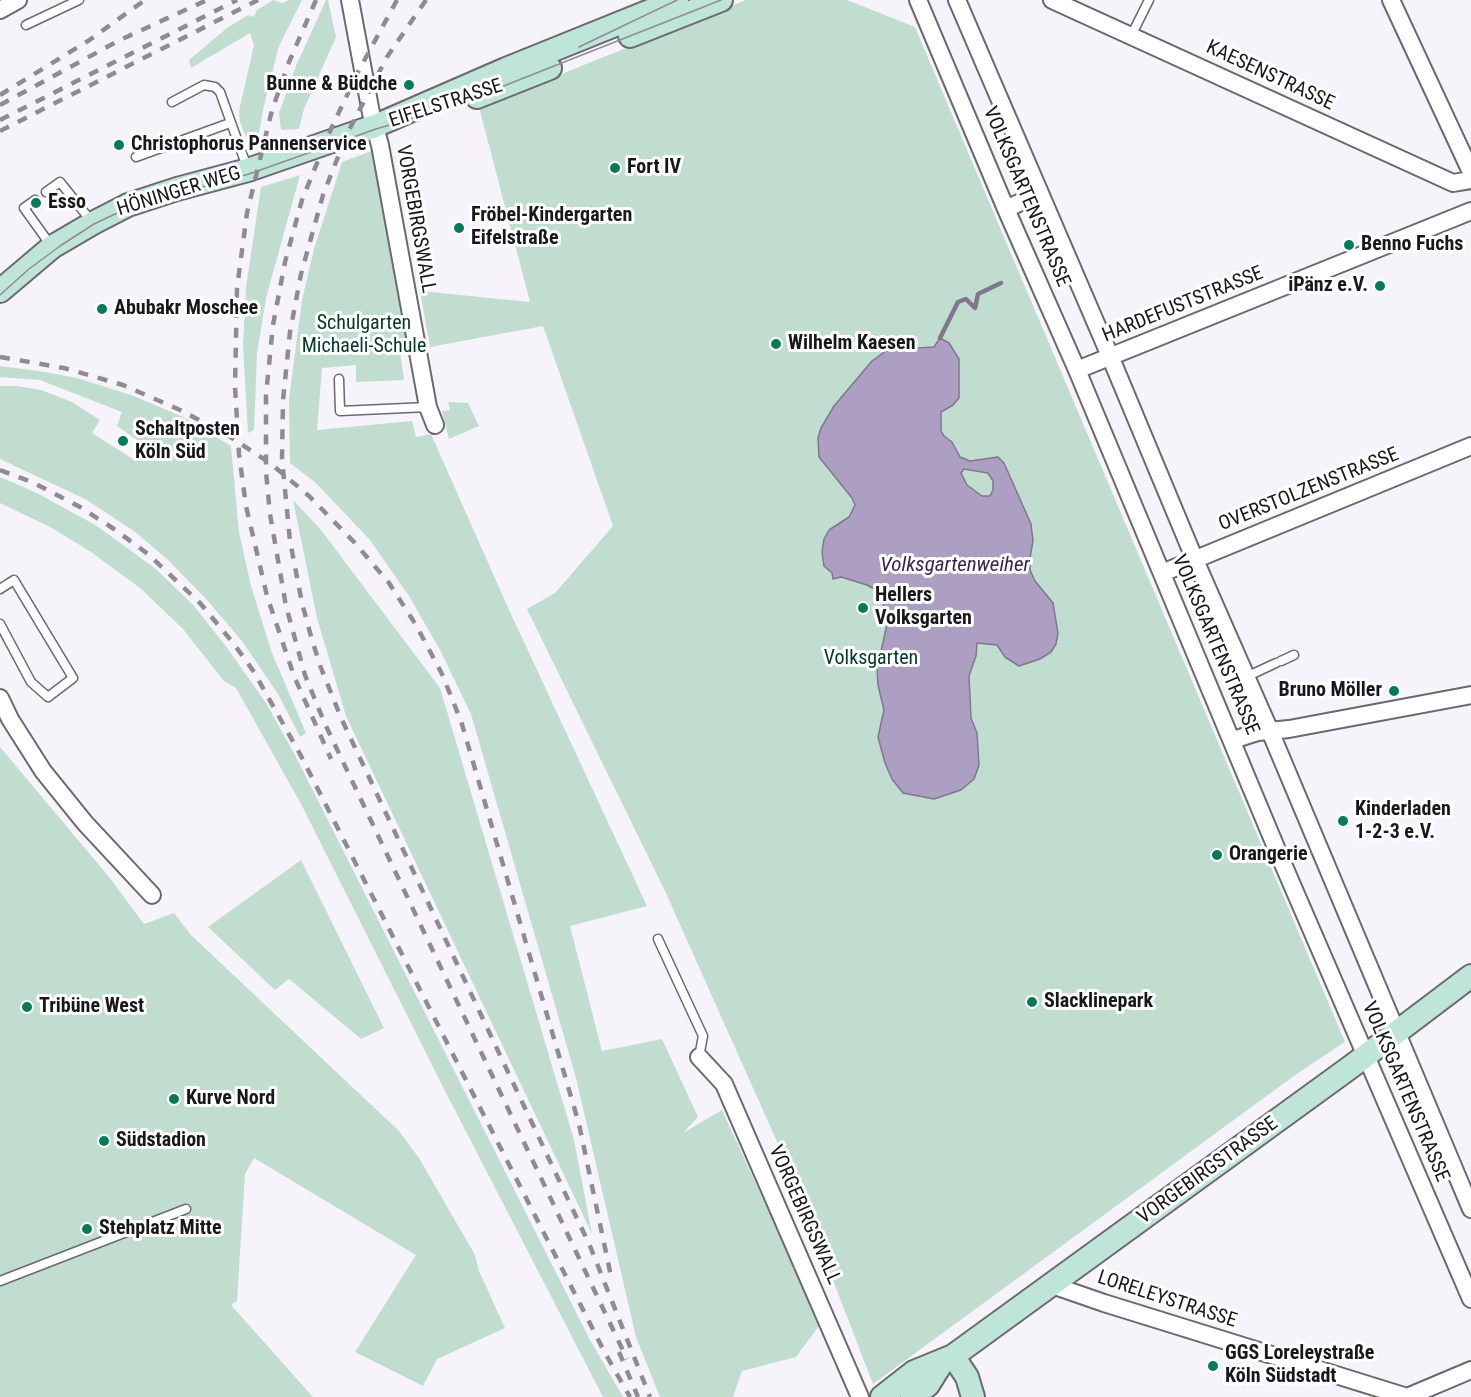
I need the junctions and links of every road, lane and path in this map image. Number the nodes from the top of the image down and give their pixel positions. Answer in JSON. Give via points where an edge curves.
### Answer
{"nodes":[{"id":1,"x":350,"y":0,"type":"edge"},
{"id":2,"x":677,"y":0,"type":"edge"},
{"id":3,"x":721,"y":0,"type":"edge"},
{"id":4,"x":957,"y":0,"type":"edge"},
{"id":5,"x":1052,"y":0,"type":"edge"},
{"id":6,"x":1149,"y":0,"type":"edge"},
{"id":7,"x":1391,"y":0,"type":"edge"},
{"id":8,"x":74,"y":1,"type":"edge"},
{"id":9,"x":922,"y":2,"type":"edge"},
{"id":10,"x":26,"y":26,"type":"dead end"},
{"id":11,"x":1131,"y":36,"type":"junction"},
{"id":12,"x":172,"y":102,"type":"dead end"},
{"id":13,"x":230,"y":123,"type":"junction"},
{"id":14,"x":375,"y":126,"type":"junction"},
{"id":15,"x":136,"y":157,"type":"dead end"},
{"id":16,"x":248,"y":170,"type":"junction"},
{"id":17,"x":1471,"y":172,"type":"edge"},
{"id":18,"x":1471,"y":180,"type":"edge"},
{"id":19,"x":46,"y":192,"type":"dead end"},
{"id":20,"x":1040,"y":194,"type":"junction"},
{"id":21,"x":35,"y":200,"type":"dead end"},
{"id":22,"x":1006,"y":209,"type":"junction"},
{"id":23,"x":1471,"y":211,"type":"edge"},
{"id":24,"x":93,"y":223,"type":"junction"},
{"id":25,"x":52,"y":247,"type":"junction"},
{"id":26,"x":0,"y":291,"type":"edge"},
{"id":27,"x":1110,"y":356,"type":"junction"},
{"id":28,"x":1077,"y":370,"type":"junction"},
{"id":29,"x":339,"y":379,"type":"dead end"},
{"id":30,"x":428,"y":407,"type":"junction"},
{"id":31,"x":435,"y":425,"type":"dead end"},
{"id":32,"x":1471,"y":446,"type":"edge"},
{"id":33,"x":1195,"y":560,"type":"junction"},
{"id":34,"x":1162,"y":573,"type":"junction"},
{"id":35,"x":0,"y":589,"type":"edge"},
{"id":36,"x":0,"y":624,"type":"edge"},
{"id":37,"x":1294,"y":655,"type":"dead end"},
{"id":38,"x":1246,"y":677,"type":"junction"},
{"id":39,"x":1471,"y":695,"type":"edge"},
{"id":40,"x":0,"y":699,"type":"edge"},
{"id":41,"x":1270,"y":731,"type":"junction"},
{"id":42,"x":1233,"y":740,"type":"junction"},
{"id":43,"x":152,"y":896,"type":"dead end"},
{"id":44,"x":658,"y":939,"type":"dead end"},
{"id":45,"x":1471,"y":976,"type":"edge"},
{"id":46,"x":1397,"y":1032,"type":"junction"},
{"id":47,"x":1365,"y":1055,"type":"junction"},
{"id":48,"x":699,"y":1057,"type":"joint"},
{"id":49,"x":186,"y":1209,"type":"dead end"},
{"id":50,"x":1471,"y":1209,"type":"edge"},
{"id":51,"x":0,"y":1281,"type":"edge"},
{"id":52,"x":1052,"y":1285,"type":"junction"},
{"id":53,"x":1471,"y":1299,"type":"edge"},
{"id":54,"x":948,"y":1359,"type":"junction"},
{"id":55,"x":1471,"y":1370,"type":"edge"},
{"id":56,"x":860,"y":1397,"type":"edge"},
{"id":57,"x":882,"y":1397,"type":"edge"},
{"id":58,"x":912,"y":1397,"type":"edge"},
{"id":59,"x":973,"y":1397,"type":"edge"},
{"id":60,"x":1407,"y":1397,"type":"edge"}],
"edges":[{"from":1,"to":14,"type":"street","name":"VORGEBIRGSWALL"},
{"from":2,"to":14,"type":"street","name":"EIFELSTRASSE"},
{"from":3,"to":14,"type":"street","name":"EIFELSTRASSE","via":[[453,106]]},
{"from":4,"to":20,"type":"street","name":"VOLKSGARTENSTRASSE"},
{"from":5,"to":11,"type":"street","name":"KAESENSTRASSE"},
{"from":6,"to":11,"type":"lane"},
{"from":7,"to":17,"type":"street"},
{"from":8,"to":10,"type":"lane"},
{"from":9,"to":22,"type":"street","name":"VOLKSGARTENSTRASSE"},
{"from":11,"to":18,"type":"street","name":"KAESENSTRASSE","via":[[1453,183]]},
{"from":12,"to":13,"type":"lane","via":[[210,85],[220,92]]},
{"from":13,"to":15,"type":"lane"},
{"from":13,"to":16,"type":"lane"},
{"from":14,"to":16,"type":"street","name":"HÖNINGER WEG"},
{"from":14,"to":30,"type":"street","name":"VORGEBIRGSWALL"},
{"from":16,"to":24,"type":"street","name":"HÖNINGER WEG","via":[[147,198]]},
{"from":19,"to":24,"type":"lane","via":[[60,182]]},
{"from":20,"to":22,"type":"street"},
{"from":20,"to":27,"type":"street","name":"VOLKSGARTENSTRASSE"},
{"from":21,"to":25,"type":"lane","via":[[24,208]]},
{"from":22,"to":28,"type":"street","name":"VOLKSGARTENSTRASSE"},
{"from":23,"to":27,"type":"street","name":"HARDEFUSTSTRASSE"},
{"from":24,"to":25,"type":"street","name":"HÖNINGER WEG"},
{"from":25,"to":26,"type":"street","name":"HÖNINGER WEG"},
{"from":27,"to":28,"type":"street","name":"HARDEFUSTSTRASSE"},
{"from":27,"to":33,"type":"street","name":"VOLKSGARTENSTRASSE"},
{"from":28,"to":34,"type":"street","name":"VOLKSGARTENSTRASSE"},
{"from":29,"to":30,"type":"lane","via":[[340,411]]},
{"from":30,"to":31,"type":"street","name":"VORGEBIRGSWALL"},
{"from":32,"to":33,"type":"street","name":"OVERSTOLZENSTRASSE"},
{"from":33,"to":34,"type":"street","name":"OVERSTOLZENSTRASSE"},
{"from":33,"to":38,"type":"street","name":"VOLKSGARTENSTRASSE"},
{"from":34,"to":42,"type":"street","name":"VOLKSGARTENSTRASSE"},
{"from":35,"to":36,"type":"lane","via":[[14,580],[73,678],[48,697],[31,682]]},
{"from":37,"to":38,"type":"lane"},
{"from":38,"to":41,"type":"street","name":"VOLKSGARTENSTRASSE"},
{"from":39,"to":41,"type":"street"},
{"from":40,"to":43,"type":"street","via":[[43,771],[85,824]]},
{"from":41,"to":42,"type":"street"},
{"from":41,"to":46,"type":"street","name":"VOLKSGARTENSTRASSE"},
{"from":42,"to":47,"type":"street","name":"VOLKSGARTENSTRASSE"},
{"from":44,"to":48,"type":"lane","via":[[703,1036]]},
{"from":45,"to":46,"type":"street","name":"VORGEBIRGSTRASSE"},
{"from":46,"to":47,"type":"street","name":"VORGEBIRGSTRASSE"},
{"from":46,"to":50,"type":"street","name":"VOLKSGARTENSTRASSE"},
{"from":47,"to":52,"type":"street","name":"VORGEBIRGSTRASSE"},
{"from":47,"to":53,"type":"street","name":"VOLKSGARTENSTRASSE"},
{"from":48,"to":56,"type":"street","name":"VORGEBIRGSWALL","via":[[724,1084]]},
{"from":49,"to":51,"type":"lane"},
{"from":52,"to":54,"type":"street","name":"VORGEBIRGSTRASSE"},
{"from":52,"to":60,"type":"street","name":"LORELEYSTRASSE"},
{"from":54,"to":57,"type":"street","name":"VORGEBIRGSTRASSE","via":[[909,1375]]},
{"from":54,"to":58,"type":"street","name":"VORGEBIRGSTRASSE"},
{"from":54,"to":59,"type":"street","via":[[967,1377]]},
{"from":55,"to":60,"type":"street"}]}
